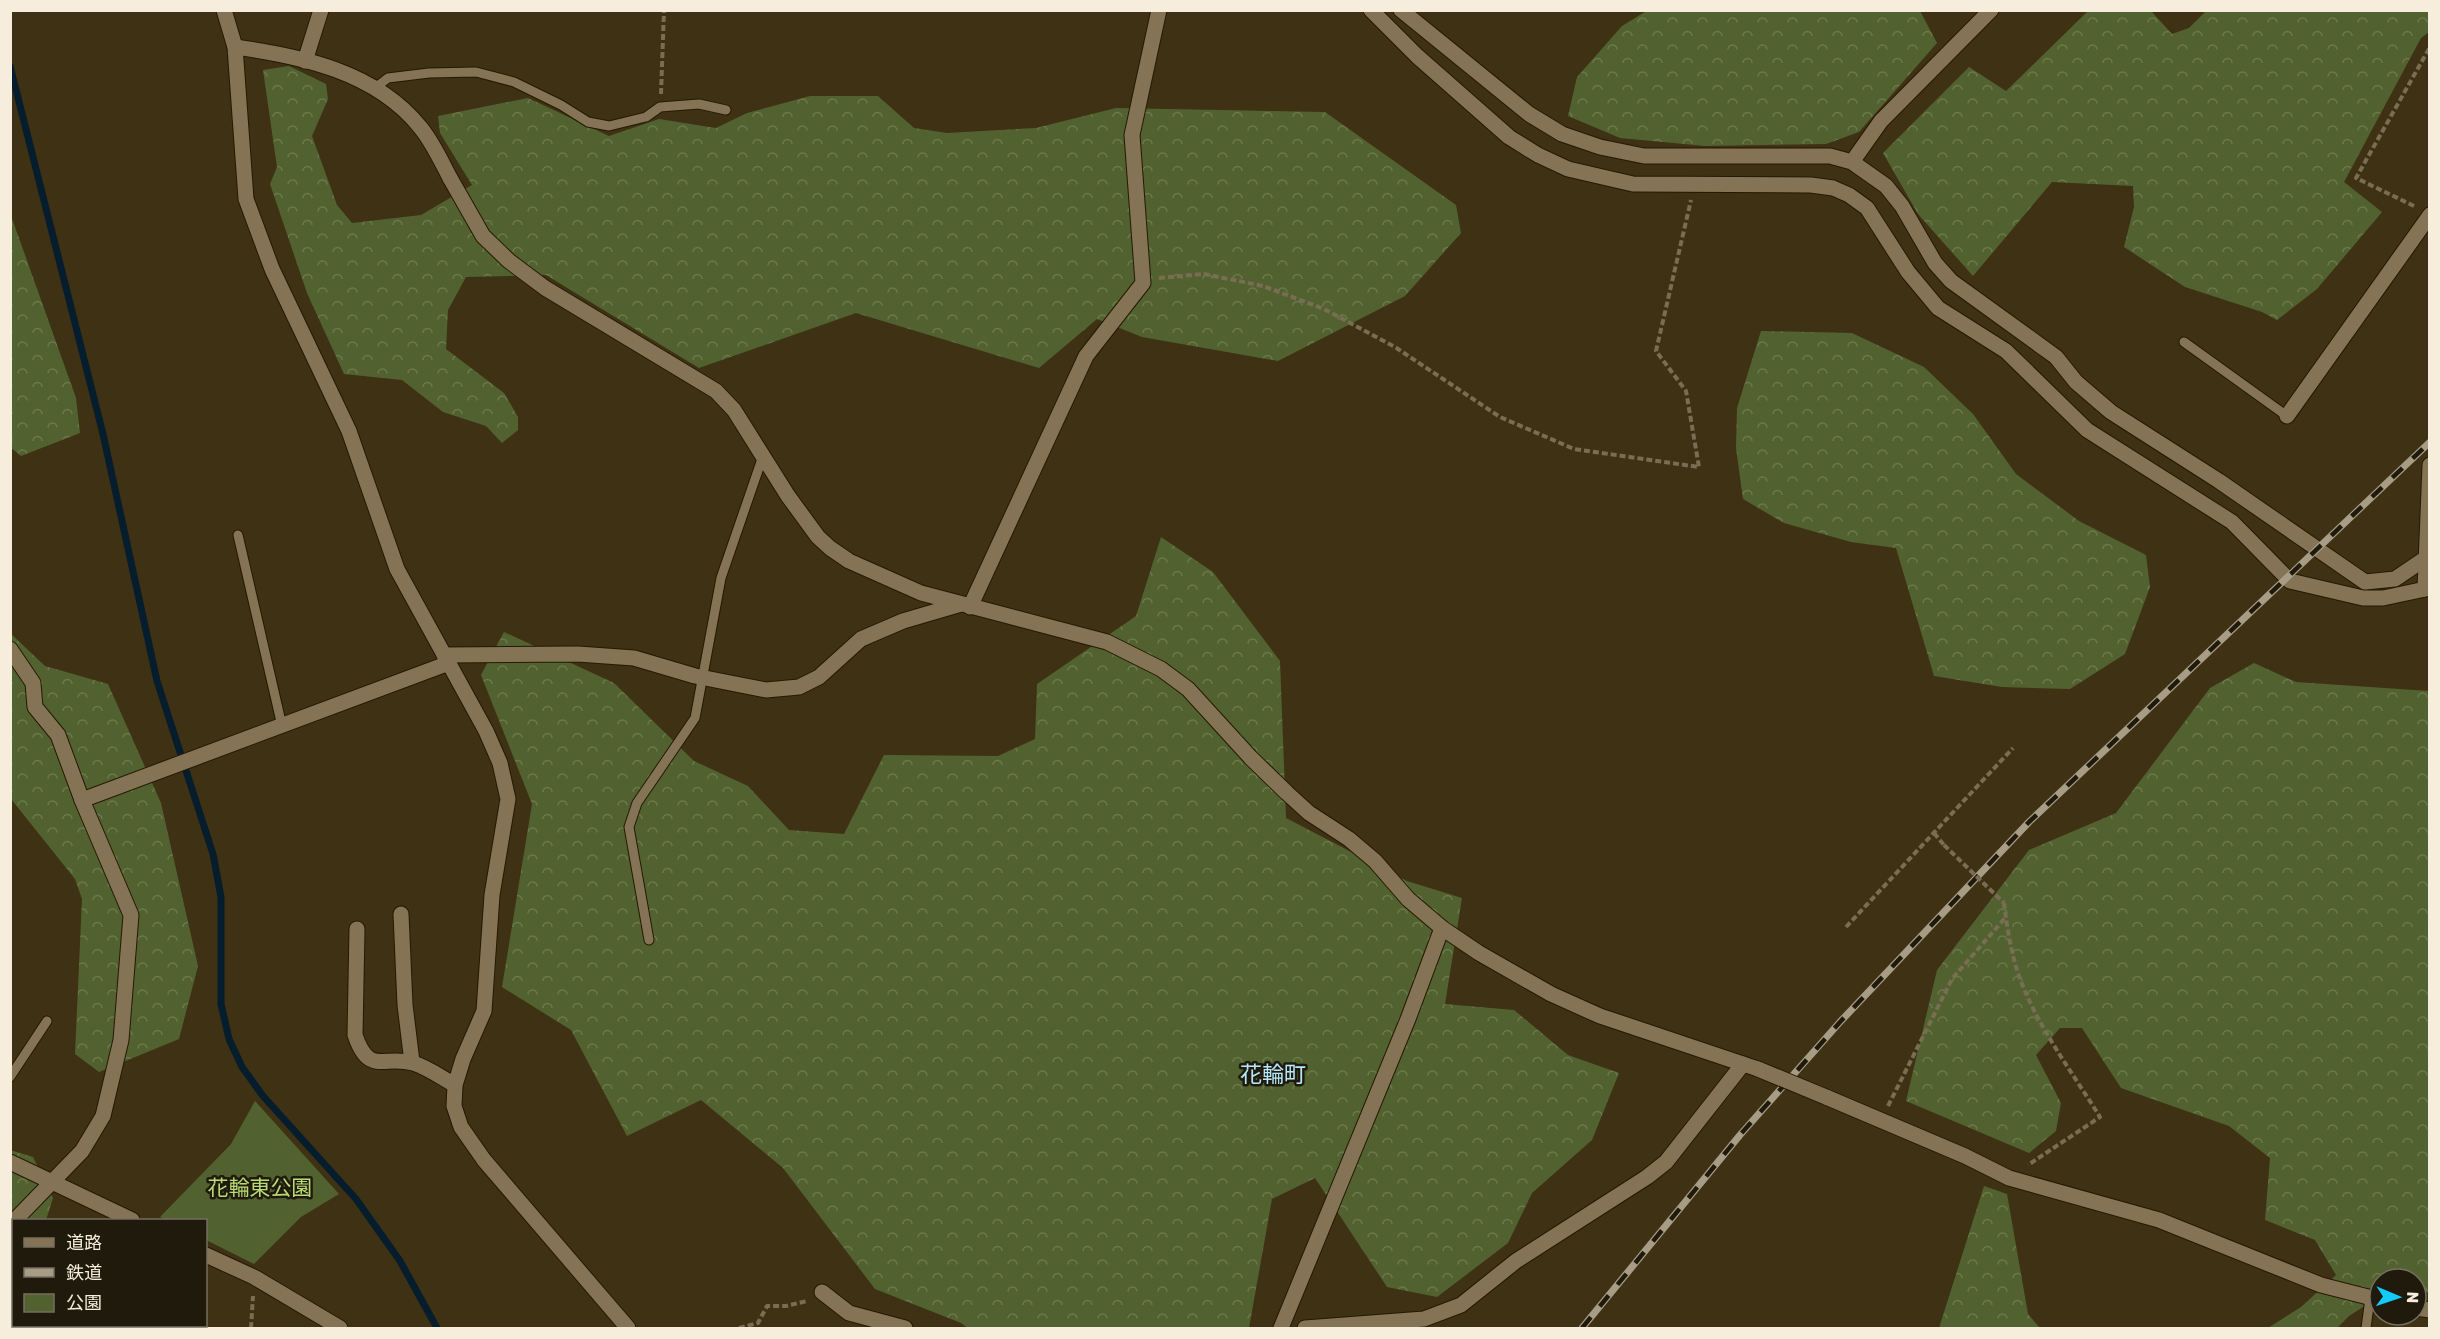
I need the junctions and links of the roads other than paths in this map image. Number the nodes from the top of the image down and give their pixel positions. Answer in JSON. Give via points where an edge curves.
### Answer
{"nodes":[{"id":1,"x":224,"y":10,"type":"edge"},
{"id":2,"x":321,"y":10,"type":"edge"},
{"id":3,"x":1159,"y":10,"type":"edge"},
{"id":4,"x":1401,"y":10,"type":"edge"},
{"id":5,"x":1991,"y":10,"type":"edge"},
{"id":6,"x":1378,"y":13,"type":"edge"},
{"id":7,"x":235,"y":47,"type":"junction"},
{"id":8,"x":305,"y":61,"type":"junction"},
{"id":9,"x":375,"y":88,"type":"junction"},
{"id":10,"x":726,"y":110,"type":"dead end"},
{"id":11,"x":1852,"y":162,"type":"junction"},
{"id":12,"x":2424,"y":211,"type":"edge"},
{"id":13,"x":2184,"y":342,"type":"dead end"},
{"id":14,"x":2288,"y":416,"type":"joint"},
{"id":15,"x":762,"y":456,"type":"junction"},
{"id":16,"x":2430,"y":465,"type":"edge"},
{"id":17,"x":238,"y":536,"type":"dead end"},
{"id":18,"x":2428,"y":558,"type":"edge"},
{"id":19,"x":2427,"y":588,"type":"edge"},
{"id":20,"x":965,"y":606,"type":"junction"},
{"id":21,"x":10,"y":650,"type":"edge"},
{"id":22,"x":447,"y":659,"type":"junction"},
{"id":23,"x":704,"y":678,"type":"junction"},
{"id":24,"x":282,"y":726,"type":"junction"},
{"id":25,"x":82,"y":800,"type":"junction"},
{"id":26,"x":401,"y":914,"type":"dead end"},
{"id":27,"x":1442,"y":928,"type":"junction"},
{"id":28,"x":357,"y":929,"type":"dead end"},
{"id":29,"x":649,"y":940,"type":"dead end"},
{"id":30,"x":46,"y":1021,"type":"dead end"},
{"id":31,"x":412,"y":1062,"type":"junction"},
{"id":32,"x":1743,"y":1064,"type":"junction"},
{"id":33,"x":10,"y":1077,"type":"edge"},
{"id":34,"x":456,"y":1085,"type":"junction"},
{"id":35,"x":10,"y":1162,"type":"edge"},
{"id":36,"x":52,"y":1184,"type":"junction"},
{"id":37,"x":17,"y":1219,"type":"edge"},
{"id":38,"x":128,"y":1219,"type":"edge"},
{"id":39,"x":207,"y":1255,"type":"edge"},
{"id":40,"x":822,"y":1292,"type":"road end"},
{"id":41,"x":2368,"y":1297,"type":"edge"},
{"id":42,"x":340,"y":1329,"type":"edge"},
{"id":43,"x":628,"y":1329,"type":"edge"},
{"id":44,"x":905,"y":1329,"type":"edge"},
{"id":45,"x":1281,"y":1329,"type":"edge"},
{"id":46,"x":1305,"y":1329,"type":"edge"}],
"edges":[{"from":1,"to":7,"type":"street"},
{"from":2,"to":8,"type":"street"},
{"from":3,"to":20,"type":"street","via":[[1132,135],[1143,283],[1086,356]]},
{"from":4,"to":11,"type":"street","via":[[1529,114],[1562,134],[1600,147],[1644,156],[1830,156]]},
{"from":5,"to":11,"type":"street","via":[[1881,121]]},
{"from":6,"to":19,"type":"street","via":[[1509,137],[1568,169],[1633,184],[1811,185],[1849,195],[1867,208],[1908,272],[1938,308],[2006,351],[2087,430],[2232,522],[2290,581],[2363,598],[2383,598]]},
{"from":7,"to":8,"type":"street"},
{"from":7,"to":22,"type":"street","via":[[246,199],[272,269],[349,431],[398,569]]},
{"from":8,"to":9,"type":"street","via":[[350,75]]},
{"from":9,"to":10,"type":"lane","via":[[388,78],[476,72],[514,82],[588,122],[609,126],[646,117],[660,107],[699,104]]},
{"from":9,"to":15,"type":"street","via":[[420,127],[483,236],[509,261],[544,288],[716,392],[734,410]]},
{"from":11,"to":18,"type":"street","via":[[1891,192],[1935,263],[1951,281],[2056,357],[2076,382],[2111,412],[2365,582],[2395,579]]},
{"from":12,"to":14,"type":"street"},
{"from":13,"to":14,"type":"lane"},
{"from":15,"to":20,"type":"street","via":[[812,529],[830,548],[875,574]]},
{"from":15,"to":23,"type":"lane","via":[[721,578]]},
{"from":16,"to":18,"type":"street"},
{"from":17,"to":24,"type":"lane"},
{"from":18,"to":19,"type":"street"},
{"from":20,"to":23,"type":"street","via":[[903,621],[861,639],[819,677],[799,687],[766,690]]},
{"from":20,"to":27,"type":"street","via":[[1107,642],[1161,669],[1188,689],[1287,793],[1309,813],[1349,838]]},
{"from":21,"to":25,"type":"street","via":[[33,682],[35,707],[58,735]]},
{"from":22,"to":23,"type":"street","via":[[578,654],[634,658]]},
{"from":22,"to":24,"type":"street"},
{"from":22,"to":34,"type":"street","via":[[500,763],[508,799],[492,895],[484,1011]]},
{"from":23,"to":29,"type":"lane","via":[[695,718],[637,803],[629,827]]},
{"from":24,"to":25,"type":"street"},
{"from":25,"to":36,"type":"street","via":[[131,915],[121,1040],[103,1116],[81,1151]]},
{"from":26,"to":31,"type":"street"},
{"from":27,"to":32,"type":"street","via":[[1551,994],[1600,1016]]},
{"from":27,"to":45,"type":"street"},
{"from":28,"to":31,"type":"street","via":[[356,1035],[361,1051],[381,1062]]},
{"from":30,"to":33,"type":"lane"},
{"from":31,"to":34,"type":"street"},
{"from":32,"to":41,"type":"street","bridge":true,"via":[[2009,1178],[2159,1220],[2320,1285]]},
{"from":32,"to":46,"type":"street","via":[[1666,1162],[1516,1261],[1461,1305],[1424,1319]]},
{"from":34,"to":43,"type":"street","via":[[454,1106],[461,1126],[484,1160]]},
{"from":35,"to":36,"type":"street"},
{"from":36,"to":37,"type":"street"},
{"from":36,"to":38,"type":"street"},
{"from":39,"to":42,"type":"street","via":[[254,1277]]},
{"from":40,"to":44,"type":"street","via":[[849,1314]]}]}
